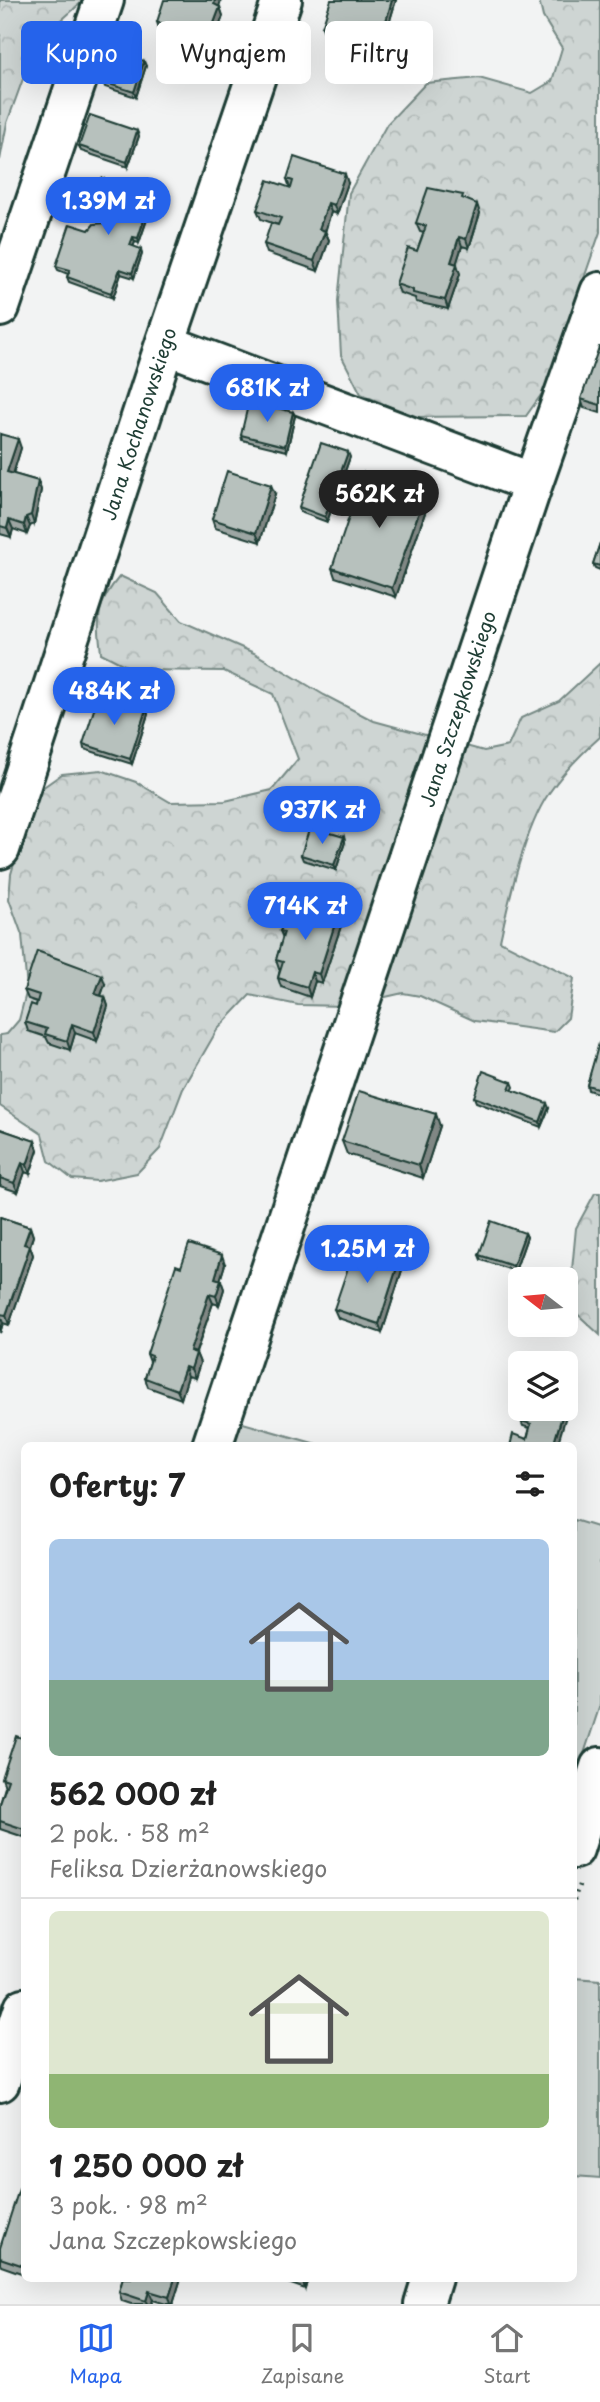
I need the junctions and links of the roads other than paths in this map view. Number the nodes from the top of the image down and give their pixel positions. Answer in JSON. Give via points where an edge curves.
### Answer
{"nodes":[{"id":1,"x":104,"y":0,"type":"edge"},
{"id":2,"x":282,"y":0,"type":"edge"},
{"id":3,"x":600,"y":292,"type":"edge"},
{"id":4,"x":0,"y":307,"type":"edge"},
{"id":5,"x":165,"y":344,"type":"junction"},
{"id":6,"x":533,"y":483,"type":"junction"},
{"id":7,"x":0,"y":849,"type":"edge"},
{"id":8,"x":213,"y":1442,"type":"edge"},
{"id":9,"x":600,"y":1767,"type":"edge"},
{"id":10,"x":583,"y":1822,"type":"edge"},
{"id":11,"x":21,"y":2017,"type":"edge"},
{"id":12,"x":0,"y":2082,"type":"edge"},
{"id":13,"x":431,"y":2282,"type":"edge"},
{"id":14,"x":424,"y":2304,"type":"edge"}],
"edges":[{"from":1,"to":4,"type":"street"},
{"from":2,"to":5,"type":"street","name":"Jana Kochanowskiego"},
{"from":3,"to":6,"type":"street","name":"Jana Szczepkowskiego"},
{"from":5,"to":6,"type":"street"},
{"from":5,"to":7,"type":"street","name":"Jana Kochanowskiego"},
{"from":6,"to":8,"type":"street","name":"Jana Szczepkowskiego"},
{"from":9,"to":10,"type":"street"},
{"from":11,"to":12,"type":"street"},
{"from":13,"to":14,"type":"street"}]}
